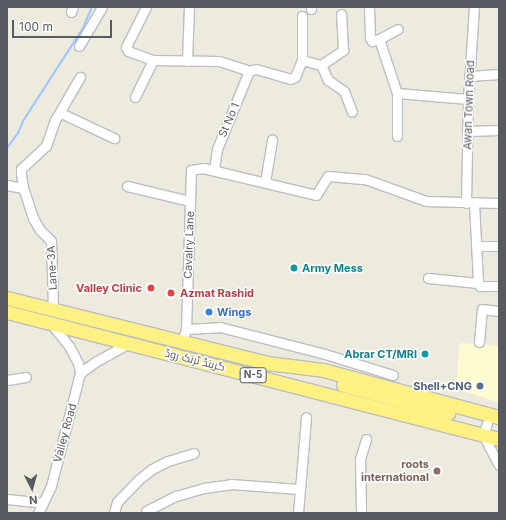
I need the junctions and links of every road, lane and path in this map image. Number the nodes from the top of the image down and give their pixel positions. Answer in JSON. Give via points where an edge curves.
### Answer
{"nodes":[{"id":1,"x":102,"y":7,"type":"edge"},
{"id":2,"x":146,"y":7,"type":"edge"},
{"id":3,"x":189,"y":7,"type":"edge"},
{"id":4,"x":369,"y":7,"type":"edge"},
{"id":5,"x":474,"y":7,"type":"edge"},
{"id":6,"x":341,"y":14,"type":"dead end"},
{"id":7,"x":302,"y":16,"type":"dead end"},
{"id":8,"x":398,"y":29,"type":"dead end"},
{"id":9,"x":379,"y":39,"type":"junction"},
{"id":10,"x":79,"y":46,"type":"dead end"},
{"id":11,"x":153,"y":60,"type":"junction"},
{"id":12,"x":302,"y":60,"type":"junction"},
{"id":13,"x":187,"y":61,"type":"junction"},
{"id":14,"x":321,"y":65,"type":"junction"},
{"id":15,"x":249,"y":71,"type":"junction"},
{"id":16,"x":499,"y":74,"type":"edge"},
{"id":17,"x":469,"y":76,"type":"junction"},
{"id":18,"x":80,"y":77,"type":"dead end"},
{"id":19,"x":397,"y":93,"type":"junction"},
{"id":20,"x":135,"y":97,"type":"dead end"},
{"id":21,"x":468,"y":99,"type":"junction"},
{"id":22,"x":352,"y":112,"type":"dead end"},
{"id":23,"x":60,"y":113,"type":"junction"},
{"id":24,"x":499,"y":130,"type":"edge"},
{"id":25,"x":467,"y":131,"type":"junction"},
{"id":26,"x":397,"y":136,"type":"dead end"},
{"id":27,"x":114,"y":138,"type":"dead end"},
{"id":28,"x":272,"y":140,"type":"dead end"},
{"id":29,"x":214,"y":170,"type":"junction"},
{"id":30,"x":266,"y":182,"type":"junction"},
{"id":31,"x":7,"y":185,"type":"edge"},
{"id":32,"x":127,"y":186,"type":"dead end"},
{"id":33,"x":23,"y":188,"type":"junction"},
{"id":34,"x":190,"y":201,"type":"junction"},
{"id":35,"x":470,"y":203,"type":"junction"},
{"id":36,"x":499,"y":203,"type":"edge"},
{"id":37,"x":477,"y":246,"type":"junction"},
{"id":38,"x":499,"y":246,"type":"edge"},
{"id":39,"x":428,"y":278,"type":"dead end"},
{"id":40,"x":478,"y":282,"type":"junction"},
{"id":41,"x":499,"y":286,"type":"edge"},
{"id":42,"x":7,"y":298,"type":"edge"},
{"id":43,"x":53,"y":309,"type":"junction"},
{"id":44,"x":499,"y":311,"type":"edge"},
{"id":45,"x":7,"y":312,"type":"edge"},
{"id":46,"x":50,"y":323,"type":"junction"},
{"id":47,"x":186,"y":329,"type":"junction"},
{"id":48,"x":182,"y":342,"type":"junction"},
{"id":49,"x":479,"y":342,"type":"dead end"},
{"id":50,"x":129,"y":343,"type":"junction"},
{"id":51,"x":80,"y":374,"type":"junction"},
{"id":52,"x":394,"y":375,"type":"dead end"},
{"id":53,"x":26,"y":377,"type":"dead end"},
{"id":54,"x":7,"y":380,"type":"edge"},
{"id":55,"x":306,"y":417,"type":"dead end"},
{"id":56,"x":492,"y":425,"type":"edge"},
{"id":57,"x":366,"y":439,"type":"dead end"},
{"id":58,"x":499,"y":439,"type":"edge"},
{"id":59,"x":194,"y":453,"type":"dead end"},
{"id":60,"x":499,"y":464,"type":"edge"},
{"id":61,"x":299,"y":489,"type":"junction"},
{"id":62,"x":7,"y":499,"type":"edge"},
{"id":63,"x":43,"y":503,"type":"junction"},
{"id":64,"x":361,"y":510,"type":"dead end"},
{"id":65,"x":146,"y":512,"type":"dead end"},
{"id":66,"x":38,"y":513,"type":"edge"},
{"id":67,"x":114,"y":513,"type":"edge"},
{"id":68,"x":298,"y":513,"type":"edge"}],
"edges":[{"from":1,"to":10,"type":"street"},
{"from":2,"to":11,"type":"street","via":[[126,49]]},
{"from":3,"to":13,"type":"street"},
{"from":4,"to":9,"type":"street","via":[[370,38],[372,41]]},
{"from":5,"to":17,"type":"street","name":"Awan Town Road"},
{"from":6,"to":14,"type":"street","via":[[344,50]]},
{"from":7,"to":12,"type":"street"},
{"from":8,"to":9,"type":"street"},
{"from":9,"to":19,"type":"street"},
{"from":11,"to":13,"type":"street"},
{"from":11,"to":20,"type":"street"},
{"from":12,"to":14,"type":"street"},
{"from":12,"to":15,"type":"street","via":[[292,79],[256,69]]},
{"from":13,"to":15,"type":"street","via":[[219,61]]},
{"from":14,"to":22,"type":"street","via":[[328,80],[344,90]]},
{"from":15,"to":29,"type":"street","name":"St No 1","via":[[217,149]]},
{"from":16,"to":17,"type":"street"},
{"from":17,"to":21,"type":"street","name":"Awan Town Road"},
{"from":18,"to":23,"type":"street","name":"Lane-3A"},
{"from":19,"to":21,"type":"street"},
{"from":19,"to":26,"type":"street"},
{"from":21,"to":25,"type":"street","name":"Awan Town Road"},
{"from":23,"to":27,"type":"street"},
{"from":23,"to":33,"type":"street","name":"Lane-3A","via":[[46,146],[22,169]]},
{"from":24,"to":25,"type":"street"},
{"from":25,"to":35,"type":"street","name":"Awan Town Road"},
{"from":28,"to":30,"type":"street"},
{"from":29,"to":30,"type":"street"},
{"from":29,"to":34,"type":"street","name":"Cavalry Lane","via":[[191,170]]},
{"from":30,"to":35,"type":"street","via":[[316,195],[328,176],[365,179],[426,202]]},
{"from":31,"to":33,"type":"street"},
{"from":32,"to":34,"type":"street"},
{"from":33,"to":43,"type":"street","name":"Lane-3A","via":[[33,218],[51,241]]},
{"from":34,"to":47,"type":"street","name":"Cavalry Lane"},
{"from":35,"to":36,"type":"street"},
{"from":35,"to":37,"type":"street","name":"Awan Town Road"},
{"from":37,"to":38,"type":"street"},
{"from":37,"to":40,"type":"street","name":"Awan Town Road"},
{"from":39,"to":40,"type":"street"},
{"from":40,"to":41,"type":"street","via":[[480,286]]},
{"from":42,"to":43,"type":"highway","name":"گرینڈ ٹرنک روڈ","number":"N-5"},
{"from":43,"to":48,"type":"highway","name":"گرینڈ ٹرنک روڈ","number":"N-5"},
{"from":44,"to":49,"type":"street","via":[[482,309]]},
{"from":45,"to":46,"type":"highway","name":"گرینڈ ٹرنک روڈ","number":"N-5"},
{"from":46,"to":50,"type":"highway","name":"گرینڈ ٹرنک روڈ","number":"N-5"},
{"from":46,"to":51,"type":"street","via":[[69,346],[78,363]]},
{"from":47,"to":48,"type":"street","name":"Cavalry Lane"},
{"from":47,"to":52,"type":"street","via":[[220,327]]},
{"from":48,"to":56,"type":"highway","name":"گرینڈ ٹرنک روڈ","number":"N-5"},
{"from":50,"to":51,"type":"street","via":[[95,362]]},
{"from":50,"to":56,"type":"highway","name":"گرینڈ ٹرنک روڈ","number":"N-5"},
{"from":51,"to":63,"type":"street","name":"Valley Road","via":[[51,486]]},
{"from":53,"to":54,"type":"street"},
{"from":55,"to":61,"type":"street"},
{"from":56,"to":58,"type":"highway","name":"گرینڈ ٹرنک روڈ","number":"N-5"},
{"from":56,"to":60,"type":"street"},
{"from":57,"to":64,"type":"street","via":[[360,459]]},
{"from":59,"to":67,"type":"street","via":[[152,469],[117,502]]},
{"from":61,"to":65,"type":"street","via":[[231,484],[211,487],[176,496]]},
{"from":61,"to":68,"type":"street"},
{"from":62,"to":63,"type":"street"},
{"from":63,"to":66,"type":"street","name":"Valley Road"}]}
